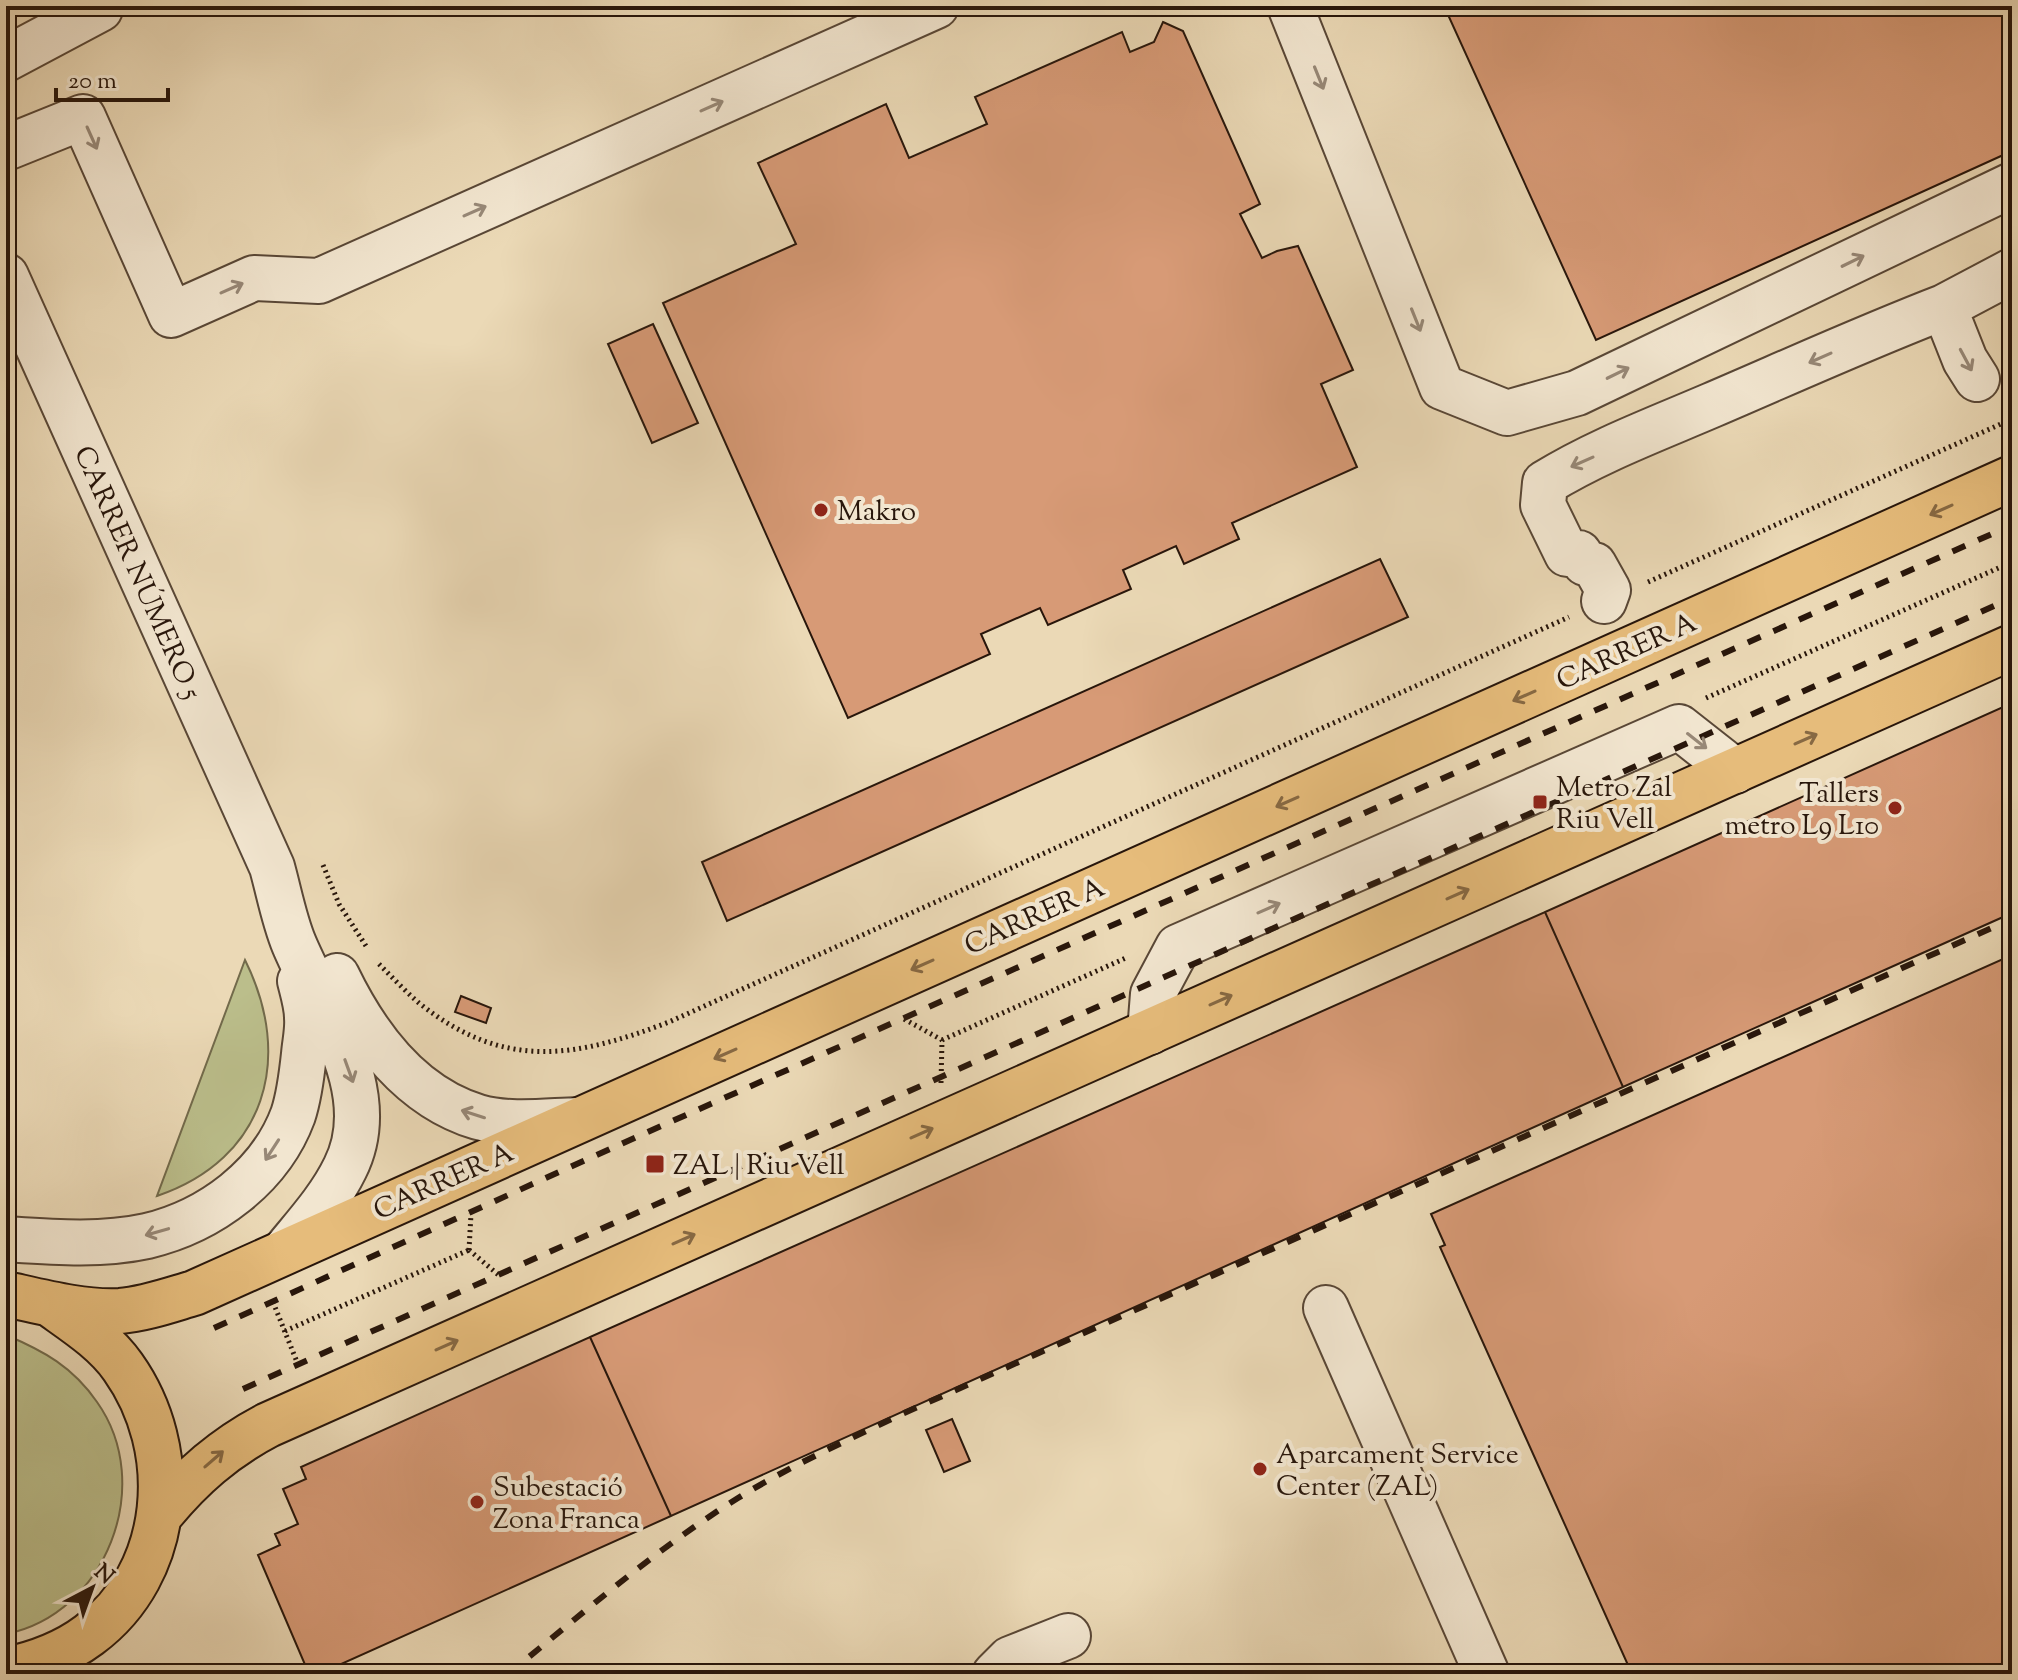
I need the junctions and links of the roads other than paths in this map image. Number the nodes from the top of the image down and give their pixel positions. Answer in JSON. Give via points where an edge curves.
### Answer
{"nodes":[{"id":1,"x":99,"y":6,"type":"edge"},
{"id":2,"x":936,"y":6,"type":"edge"},
{"id":3,"x":1290,"y":6,"type":"edge"},
{"id":4,"x":10,"y":47,"type":"edge"},
{"id":5,"x":6,"y":148,"type":"edge"},
{"id":6,"x":2012,"y":185,"type":"edge"},
{"id":7,"x":2012,"y":271,"type":"edge"},
{"id":8,"x":6,"y":276,"type":"edge"},
{"id":9,"x":1944,"y":307,"type":"junction"},
{"id":10,"x":1977,"y":379,"type":"dead end"},
{"id":11,"x":2012,"y":478,"type":"edge"},
{"id":12,"x":2012,"y":647,"type":"edge"},
{"id":13,"x":1628,"y":650,"type":"junction"},
{"id":14,"x":1735,"y":771,"type":"junction"},
{"id":15,"x":272,"y":867,"type":"junction"},
{"id":16,"x":292,"y":940,"type":"junction"},
{"id":17,"x":1150,"y":1032,"type":"junction"},
{"id":18,"x":578,"y":1120,"type":"junction"},
{"id":19,"x":6,"y":1239,"type":"edge"},
{"id":20,"x":284,"y":1252,"type":"junction"},
{"id":21,"x":27,"y":1298,"type":"edge"},
{"id":22,"x":1326,"y":1308,"type":"dead end"},
{"id":23,"x":160,"y":1515,"type":"junction"},
{"id":24,"x":88,"y":1636,"type":"junction"},
{"id":25,"x":1068,"y":1636,"type":"dead end"},
{"id":26,"x":6,"y":1670,"type":"edge"},
{"id":27,"x":61,"y":1674,"type":"edge"},
{"id":28,"x":995,"y":1674,"type":"edge"},
{"id":29,"x":1487,"y":1674,"type":"edge"}],
"edges":[{"from":1,"to":4,"type":"street"},
{"from":5,"to":2,"type":"street","one_way":true,"via":[[83,117],[171,315],[254,278],[319,281]]},
{"from":3,"to":6,"type":"street","one_way":true,"via":[[1442,387],[1507,413],[1577,393]]},
{"from":7,"to":9,"type":"street"},
{"from":8,"to":15,"type":"street","name":"CARRER NÚMERO 5"},
{"from":9,"to":10,"type":"street","one_way":true},
{"from":9,"to":13,"type":"street","one_way":true,"via":[[1628,442],[1545,483],[1543,505],[1567,554],[1582,558],[1581,572],[1591,596],[1604,601]]},
{"from":11,"to":13,"type":"main road","name":"CARRER A","one_way":true},
{"from":14,"to":12,"type":"main road","one_way":true},
{"from":13,"to":18,"type":"main road","name":"CARRER A","one_way":true},
{"from":17,"to":14,"type":"main road","one_way":true},
{"from":17,"to":14,"type":"street","one_way":true,"via":[[1153,994],[1178,947],[1679,727]]},
{"from":15,"to":16,"type":"street","name":"CARRER NÚMERO 5"},
{"from":18,"to":15,"type":"street","name":"CARRER NÚMERO 5","one_way":true,"via":[[480,1117],[443,1103],[409,1077],[355,1013],[314,930]]},
{"from":16,"to":19,"type":"street","one_way":true,"via":[[307,1017],[302,1067],[293,1115],[249,1182],[193,1220],[145,1236]]},
{"from":16,"to":20,"type":"street","name":"CARRER NÚMERO 5","one_way":true,"via":[[357,1093],[347,1166]]},
{"from":23,"to":17,"type":"main road","one_way":true,"via":[[218,1455],[268,1425]]},
{"from":18,"to":20,"type":"main road","name":"CARRER A"},
{"from":20,"to":21,"type":"main road","name":"CARRER A","via":[[160,1304],[119,1311]]},
{"from":21,"to":23,"type":"main road","via":[[102,1344],[123,1366],[151,1420],[162,1479]]},
{"from":22,"to":29,"type":"street"},
{"from":23,"to":24,"type":"main road","via":[[147,1566],[112,1615]]},
{"from":24,"to":26,"type":"main road","via":[[35,1664]]},
{"from":24,"to":27,"type":"main road"},
{"from":25,"to":28,"type":"street","via":[[1010,1659]]}]}
